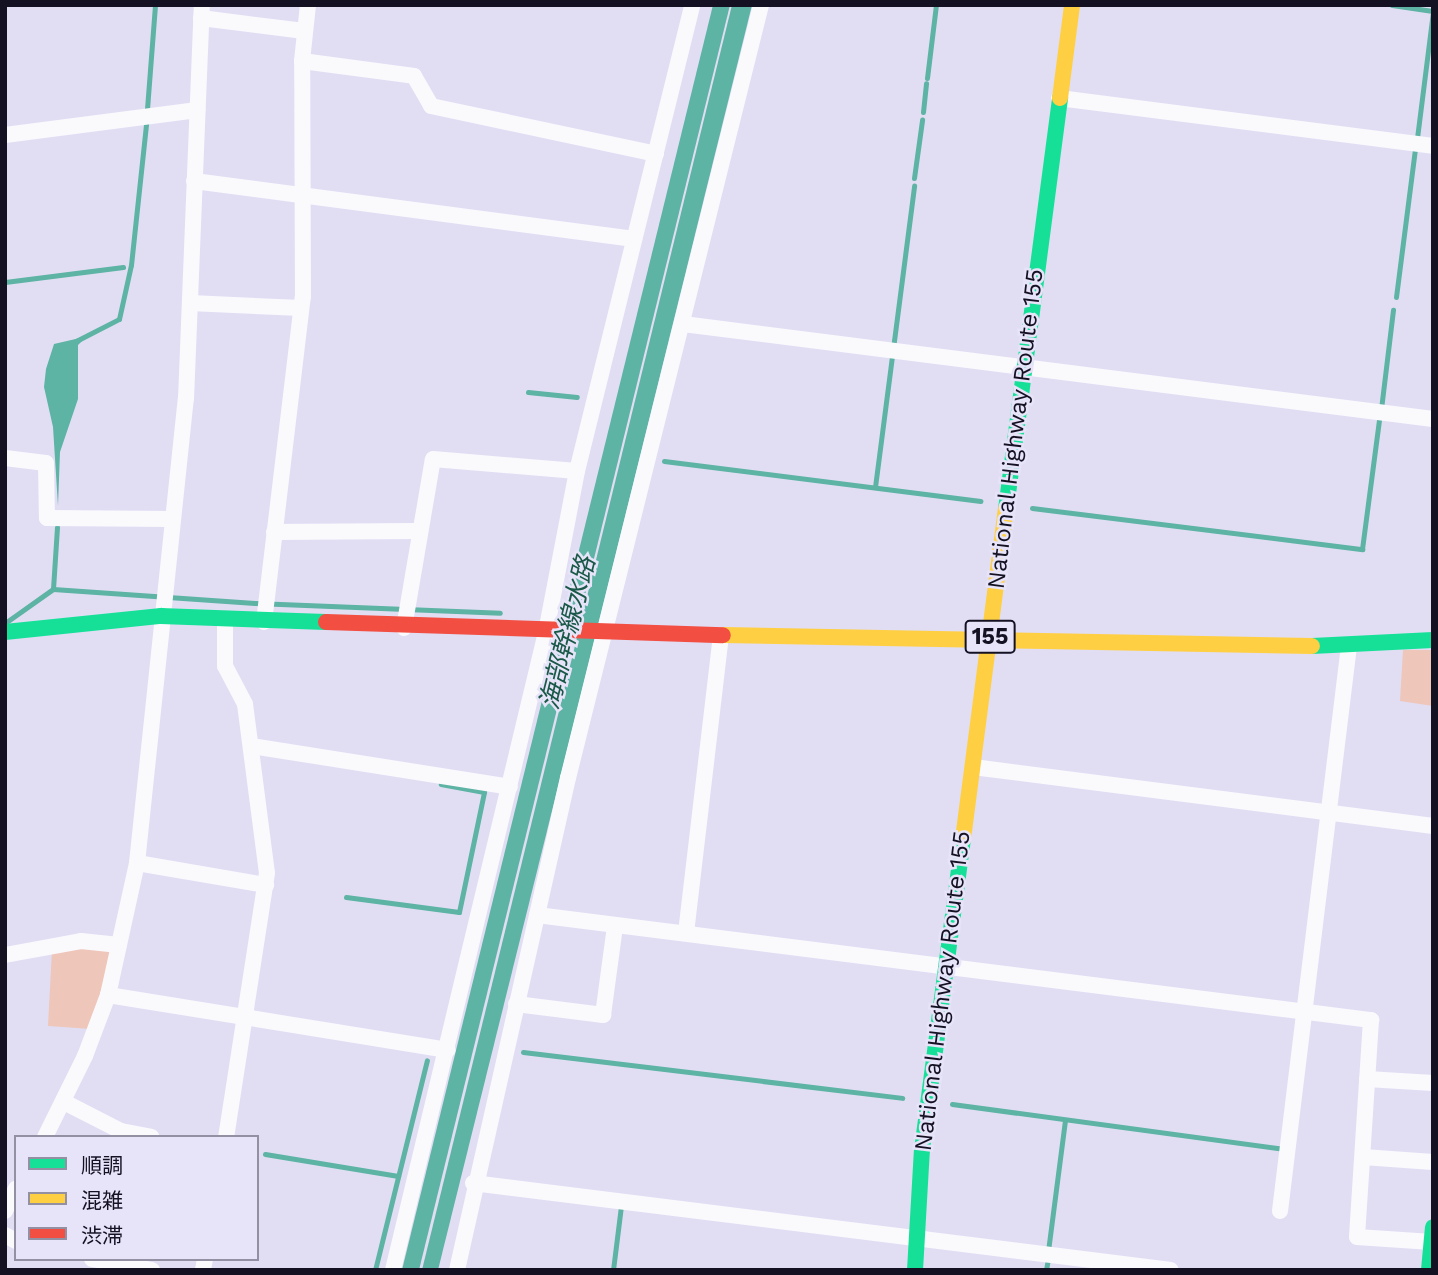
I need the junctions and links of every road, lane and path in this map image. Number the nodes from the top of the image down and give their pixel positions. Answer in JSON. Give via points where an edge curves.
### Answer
{"nodes":[{"id":1,"x":308,"y":5,"type":"edge"},
{"id":2,"x":692,"y":5,"type":"edge"},
{"id":3,"x":761,"y":5,"type":"edge"},
{"id":4,"x":1072,"y":5,"type":"edge"},
{"id":5,"x":202,"y":12,"type":"edge"},
{"id":6,"x":304,"y":31,"type":"junction"},
{"id":7,"x":302,"y":61,"type":"junction"},
{"id":8,"x":1059,"y":98,"type":"junction"},
{"id":9,"x":197,"y":110,"type":"junction"},
{"id":10,"x":5,"y":135,"type":"edge"},
{"id":11,"x":1433,"y":146,"type":"edge"},
{"id":12,"x":656,"y":154,"type":"junction"},
{"id":13,"x":194,"y":181,"type":"junction"},
{"id":14,"x":303,"y":194,"type":"junction"},
{"id":15,"x":634,"y":239,"type":"junction"},
{"id":16,"x":190,"y":303,"type":"junction"},
{"id":17,"x":301,"y":308,"type":"junction"},
{"id":18,"x":683,"y":324,"type":"junction"},
{"id":19,"x":1023,"y":369,"type":"junction"},
{"id":20,"x":1433,"y":419,"type":"edge"},
{"id":21,"x":5,"y":458,"type":"edge"},
{"id":22,"x":577,"y":471,"type":"junction"},
{"id":23,"x":172,"y":519,"type":"junction"},
{"id":24,"x":417,"y":531,"type":"junction"},
{"id":25,"x":275,"y":532,"type":"junction"},
{"id":26,"x":163,"y":602,"type":"junction"},
{"id":27,"x":265,"y":611,"type":"junction"},
{"id":28,"x":405,"y":617,"type":"junction"},
{"id":29,"x":225,"y":620,"type":"junction"},
{"id":30,"x":5,"y":632,"type":"edge"},
{"id":31,"x":546,"y":632,"type":"junction"},
{"id":32,"x":603,"y":634,"type":"junction"},
{"id":33,"x":722,"y":637,"type":"junction"},
{"id":34,"x":1433,"y":640,"type":"edge"},
{"id":35,"x":989,"y":642,"type":"junction"},
{"id":36,"x":1349,"y":646,"type":"junction"},
{"id":37,"x":252,"y":746,"type":"junction"},
{"id":38,"x":973,"y":767,"type":"junction"},
{"id":39,"x":510,"y":787,"type":"junction"},
{"id":40,"x":1330,"y":813,"type":"junction"},
{"id":41,"x":1433,"y":826,"type":"edge"},
{"id":42,"x":137,"y":863,"type":"junction"},
{"id":43,"x":266,"y":885,"type":"junction"},
{"id":44,"x":537,"y":915,"type":"junction"},
{"id":45,"x":615,"y":926,"type":"junction"},
{"id":46,"x":686,"y":933,"type":"junction"},
{"id":47,"x":119,"y":945,"type":"junction"},
{"id":48,"x":5,"y":955,"type":"edge"},
{"id":49,"x":946,"y":967,"type":"junction"},
{"id":50,"x":108,"y":995,"type":"junction"},
{"id":51,"x":516,"y":1004,"type":"junction"},
{"id":52,"x":1304,"y":1014,"type":"junction"},
{"id":53,"x":246,"y":1016,"type":"junction"},
{"id":54,"x":448,"y":1050,"type":"junction"},
{"id":55,"x":1367,"y":1079,"type":"junction"},
{"id":56,"x":1433,"y":1083,"type":"edge"},
{"id":57,"x":64,"y":1102,"type":"junction"},
{"id":58,"x":46,"y":1135,"type":"edge"},
{"id":59,"x":141,"y":1135,"type":"edge"},
{"id":60,"x":226,"y":1135,"type":"edge"},
{"id":61,"x":1363,"y":1157,"type":"junction"},
{"id":62,"x":1433,"y":1162,"type":"edge"},
{"id":63,"x":473,"y":1183,"type":"junction"},
{"id":64,"x":14,"y":1192,"type":"edge"},
{"id":65,"x":5,"y":1211,"type":"edge"},
{"id":66,"x":1280,"y":1211,"type":"dead end"},
{"id":67,"x":1432,"y":1234,"type":"edge"},
{"id":68,"x":917,"y":1237,"type":"junction"},
{"id":69,"x":103,"y":1261,"type":"edge"},
{"id":70,"x":152,"y":1270,"type":"edge"},
{"id":71,"x":393,"y":1270,"type":"edge"},
{"id":72,"x":457,"y":1270,"type":"edge"},
{"id":73,"x":915,"y":1270,"type":"edge"},
{"id":74,"x":1171,"y":1270,"type":"edge"},
{"id":75,"x":1429,"y":1270,"type":"edge"}],
"edges":[{"from":1,"to":6,"type":"street"},
{"from":2,"to":12,"type":"street"},
{"from":3,"to":18,"type":"street"},
{"from":4,"to":8,"type":"main road","name":"National Highway Route 155","number":"155"},
{"from":5,"to":6,"type":"street"},
{"from":5,"to":9,"type":"street"},
{"from":6,"to":7,"type":"street"},
{"from":7,"to":12,"type":"street","via":[[414,76],[431,106]]},
{"from":7,"to":14,"type":"street"},
{"from":8,"to":11,"type":"street"},
{"from":8,"to":19,"type":"main road","name":"National Highway Route 155","number":"155"},
{"from":9,"to":10,"type":"street"},
{"from":9,"to":13,"type":"street"},
{"from":12,"to":15,"type":"street"},
{"from":13,"to":14,"type":"street"},
{"from":13,"to":16,"type":"street"},
{"from":14,"to":15,"type":"street"},
{"from":14,"to":17,"type":"street"},
{"from":15,"to":22,"type":"street"},
{"from":16,"to":17,"type":"street"},
{"from":16,"to":23,"type":"street","via":[[186,399]]},
{"from":17,"to":25,"type":"street"},
{"from":18,"to":19,"type":"street"},
{"from":18,"to":32,"type":"street"},
{"from":19,"to":20,"type":"street"},
{"from":19,"to":35,"type":"main road","name":"National Highway Route 155","number":"155"},
{"from":21,"to":23,"type":"street","via":[[46,463],[47,518]]},
{"from":22,"to":24,"type":"street","via":[[433,459]]},
{"from":22,"to":31,"type":"street"},
{"from":23,"to":26,"type":"street"},
{"from":24,"to":25,"type":"street"},
{"from":24,"to":28,"type":"street"},
{"from":25,"to":27,"type":"street"},
{"from":26,"to":29,"type":"main road"},
{"from":26,"to":30,"type":"main road"},
{"from":26,"to":42,"type":"street"},
{"from":27,"to":28,"type":"main road"},
{"from":27,"to":29,"type":"main road"},
{"from":28,"to":31,"type":"main road"},
{"from":29,"to":37,"type":"street","via":[[225,666],[245,704]]},
{"from":31,"to":32,"type":"main road"},
{"from":31,"to":39,"type":"street"},
{"from":32,"to":33,"type":"main road"},
{"from":32,"to":44,"type":"street"},
{"from":33,"to":35,"type":"main road"},
{"from":33,"to":46,"type":"street"},
{"from":34,"to":36,"type":"main road"},
{"from":35,"to":36,"type":"main road"},
{"from":35,"to":38,"type":"main road","name":"National Highway Route 155","number":"155"},
{"from":36,"to":40,"type":"street"},
{"from":37,"to":39,"type":"street"},
{"from":37,"to":43,"type":"street"},
{"from":38,"to":40,"type":"street"},
{"from":38,"to":49,"type":"main road","name":"National Highway Route 155","number":"155"},
{"from":39,"to":54,"type":"street"},
{"from":40,"to":41,"type":"street"},
{"from":40,"to":52,"type":"street"},
{"from":42,"to":43,"type":"street"},
{"from":42,"to":47,"type":"street"},
{"from":43,"to":53,"type":"street"},
{"from":44,"to":45,"type":"street"},
{"from":44,"to":51,"type":"street"},
{"from":45,"to":46,"type":"street"},
{"from":45,"to":51,"type":"street","via":[[603,1015]]},
{"from":46,"to":49,"type":"street"},
{"from":47,"to":48,"type":"street","via":[[81,941]]},
{"from":47,"to":50,"type":"street"},
{"from":49,"to":52,"type":"street"},
{"from":49,"to":68,"type":"main road","name":"National Highway Route 155","number":"155","via":[[922,1150]]},
{"from":50,"to":53,"type":"street"},
{"from":50,"to":57,"type":"street"},
{"from":51,"to":63,"type":"street"},
{"from":52,"to":55,"type":"street","via":[[1371,1020]]},
{"from":52,"to":66,"type":"street"},
{"from":53,"to":54,"type":"street"},
{"from":53,"to":60,"type":"street"},
{"from":54,"to":71,"type":"street"},
{"from":55,"to":56,"type":"street"},
{"from":55,"to":61,"type":"street"},
{"from":57,"to":58,"type":"street"},
{"from":57,"to":59,"type":"street","via":[[121,1131]]},
{"from":61,"to":62,"type":"street"},
{"from":61,"to":67,"type":"street","via":[[1357,1237]]},
{"from":63,"to":68,"type":"street"},
{"from":63,"to":72,"type":"street"},
{"from":64,"to":65,"type":"street"},
{"from":67,"to":75,"type":"main road"},
{"from":68,"to":73,"type":"main road","name":"National Highway Route 155","number":"155"},
{"from":68,"to":74,"type":"street"},
{"from":69,"to":70,"type":"street"}]}
